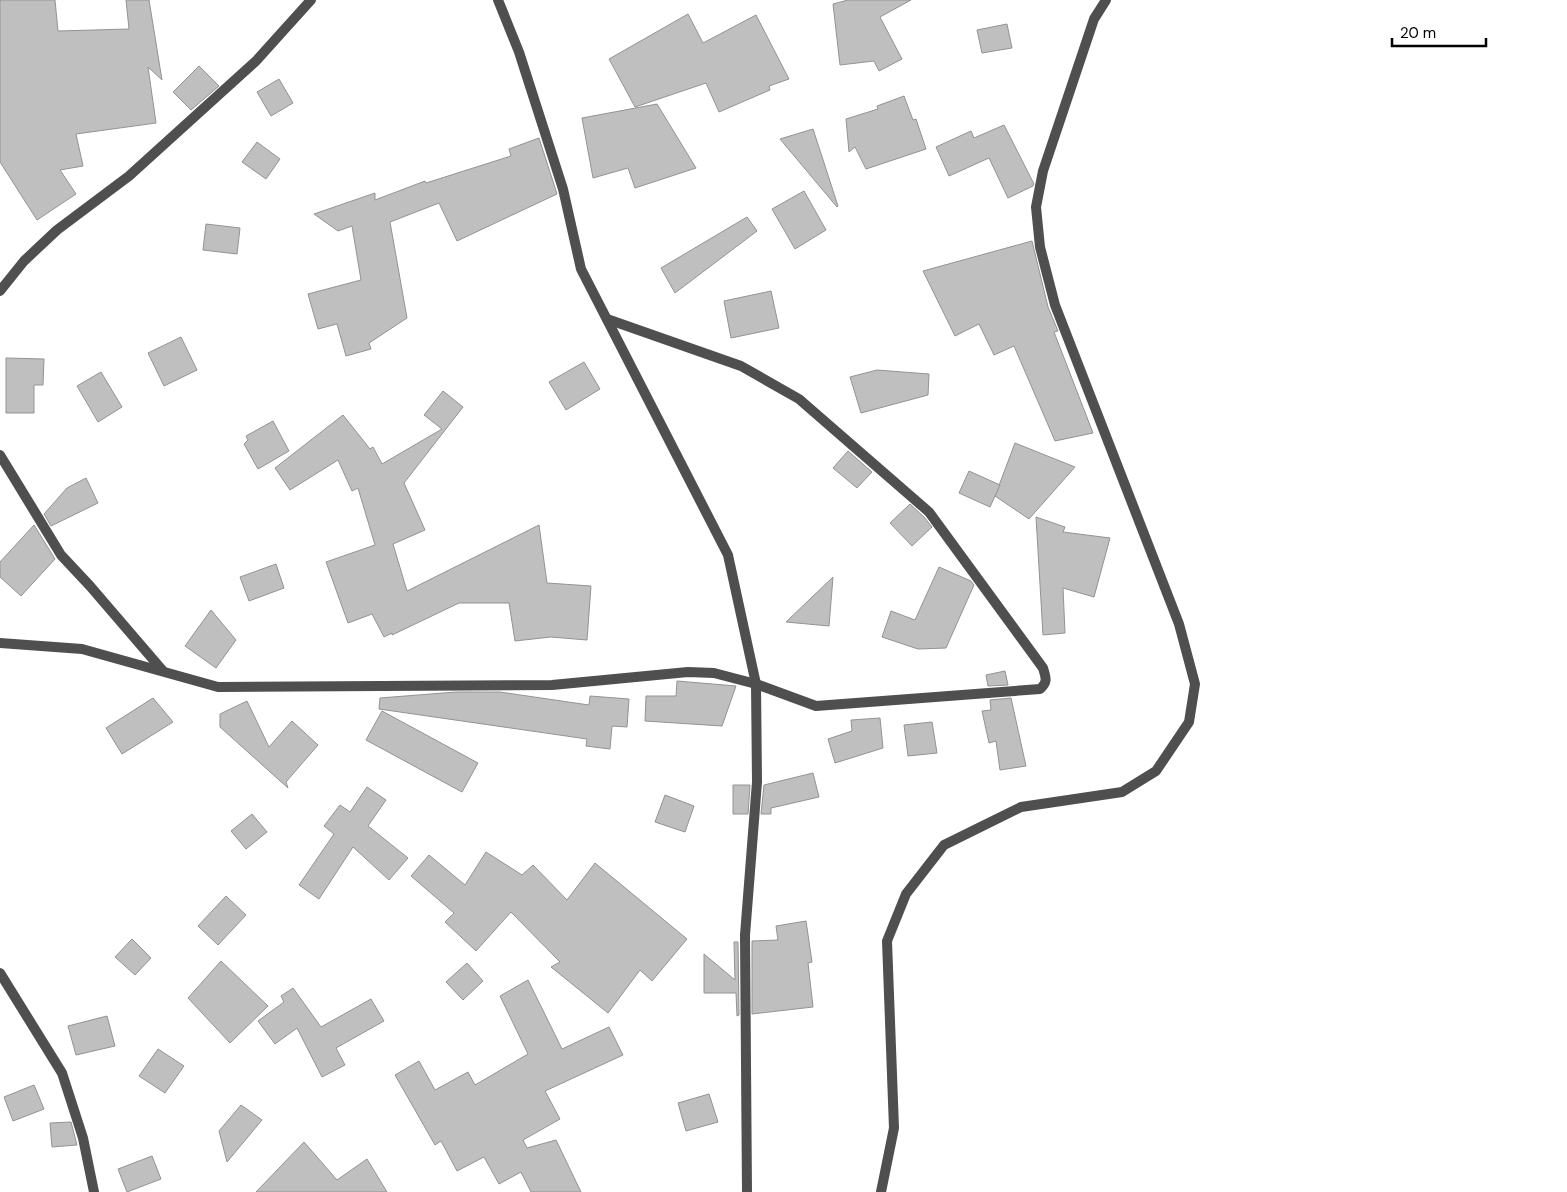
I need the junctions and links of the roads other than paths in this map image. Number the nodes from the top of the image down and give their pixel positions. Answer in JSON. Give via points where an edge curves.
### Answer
{"nodes":[{"id":1,"x":311,"y":0,"type":"edge"},
{"id":2,"x":498,"y":0,"type":"edge"},
{"id":3,"x":1106,"y":0,"type":"edge"},
{"id":4,"x":0,"y":291,"type":"edge"},
{"id":5,"x":607,"y":319,"type":"junction"},
{"id":6,"x":0,"y":455,"type":"edge"},
{"id":7,"x":0,"y":643,"type":"edge"},
{"id":8,"x":164,"y":671,"type":"junction"},
{"id":9,"x":756,"y":684,"type":"junction"},
{"id":10,"x":0,"y":973,"type":"edge"},
{"id":11,"x":94,"y":1192,"type":"edge"},
{"id":12,"x":747,"y":1192,"type":"edge"},
{"id":13,"x":881,"y":1192,"type":"edge"}],
"edges":[{"from":1,"to":4,"type":"street","via":[[256,60],[130,176],[57,230],[24,261]]},
{"from":2,"to":5,"type":"street","via":[[519,52],[563,189],[581,269]]},
{"from":3,"to":13,"type":"street","via":[[1094,19],[1043,170],[1036,206],[1040,246],[1055,305],[1179,624],[1195,684],[1188,722],[1156,771],[1122,792],[1020,807],[944,845],[906,894],[887,942],[894,1128]]},
{"from":5,"to":9,"type":"street","via":[[728,555]]},
{"from":5,"to":9,"type":"street","via":[[741,366],[799,399],[928,512],[1043,668],[1046,679],[1040,689],[816,706]]},
{"from":6,"to":8,"type":"street","via":[[61,555]]},
{"from":7,"to":8,"type":"street","via":[[82,649]]},
{"from":8,"to":9,"type":"street","via":[[218,687],[552,684],[688,672],[714,673]]},
{"from":9,"to":12,"type":"street","via":[[757,782],[745,935]]},
{"from":10,"to":11,"type":"street","via":[[62,1073],[83,1138]]}]}
